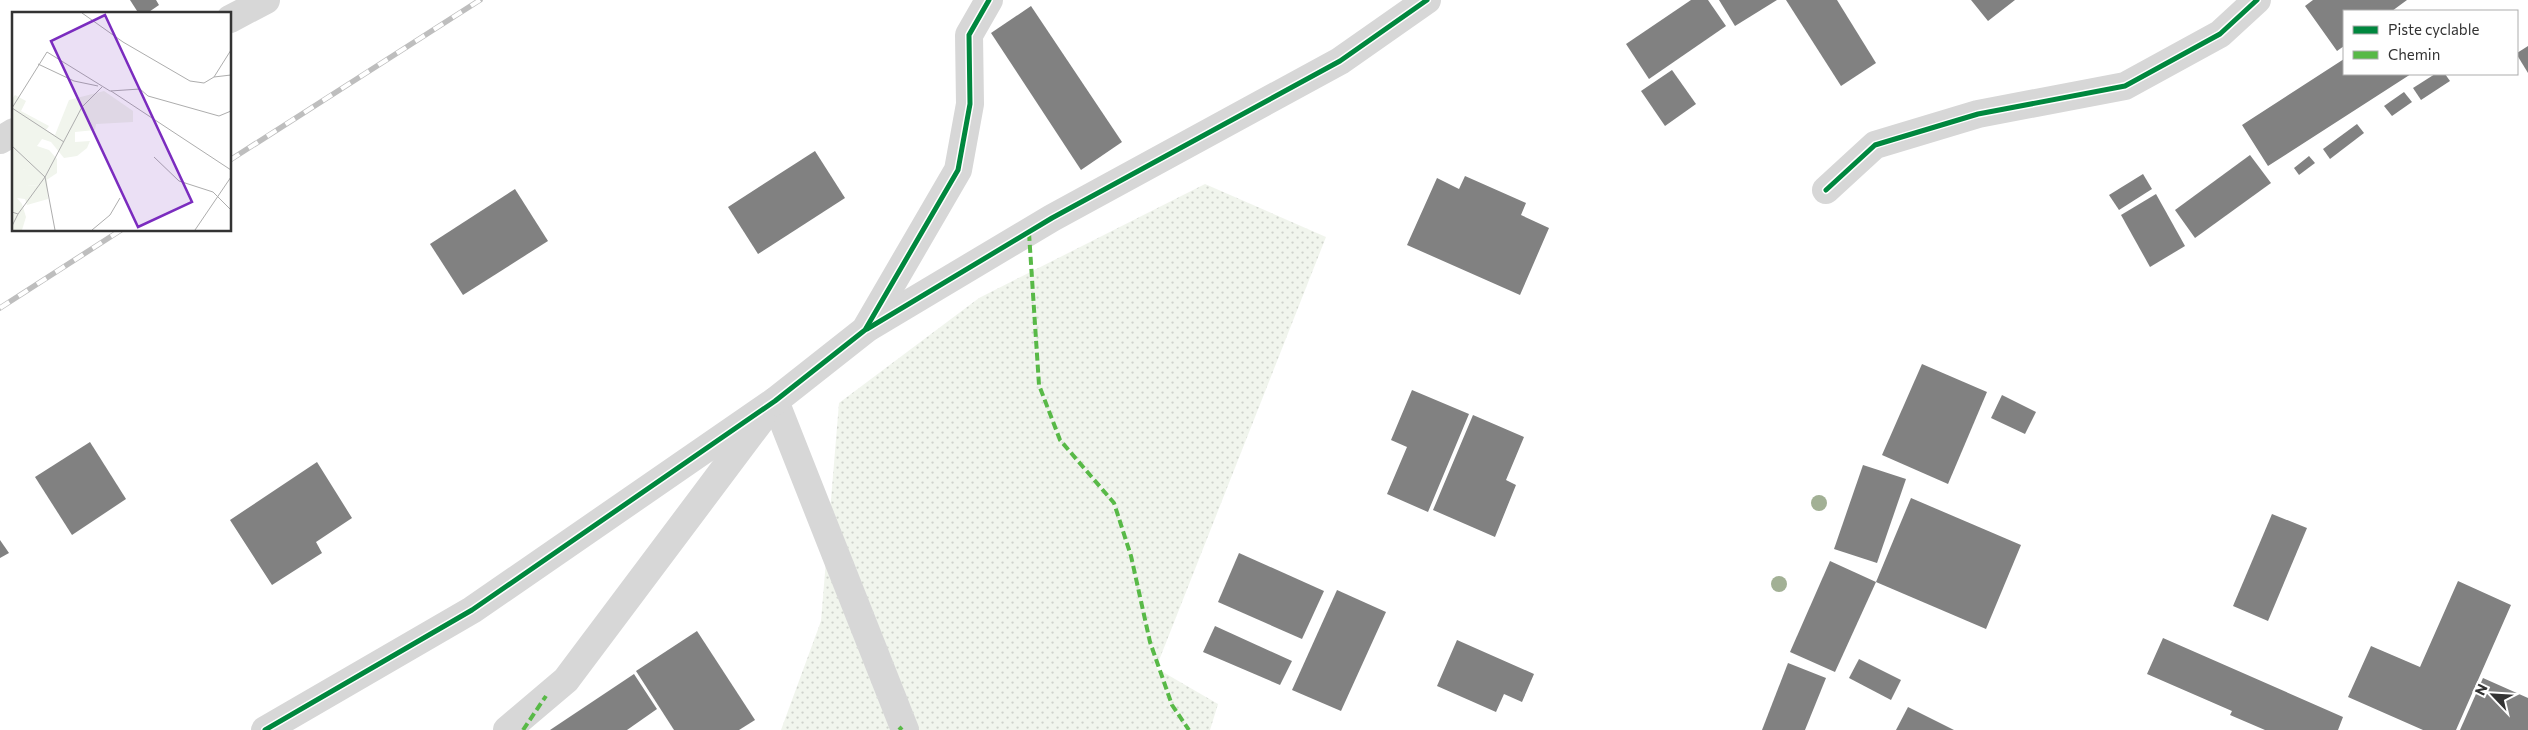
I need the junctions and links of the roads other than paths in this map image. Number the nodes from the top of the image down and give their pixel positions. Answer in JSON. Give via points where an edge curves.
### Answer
{"nodes":[{"id":1,"x":266,"y":0,"type":"edge"},
{"id":2,"x":989,"y":0,"type":"edge"},
{"id":3,"x":1427,"y":0,"type":"edge"},
{"id":4,"x":2256,"y":0,"type":"edge"},
{"id":5,"x":231,"y":18,"type":"edge"},
{"id":6,"x":12,"y":133,"type":"edge"},
{"id":7,"x":0,"y":140,"type":"edge"},
{"id":8,"x":1826,"y":190,"type":"dead end"},
{"id":9,"x":864,"y":330,"type":"junction"},
{"id":10,"x":775,"y":401,"type":"junction"},
{"id":11,"x":265,"y":730,"type":"edge"},
{"id":12,"x":507,"y":730,"type":"edge"},
{"id":13,"x":905,"y":730,"type":"edge"}],
"edges":[{"from":1,"to":5,"type":"street"},
{"from":2,"to":9,"type":"street","via":[[969,35],[970,104],[958,170]]},
{"from":3,"to":9,"type":"street","via":[[1340,62],[1052,218]]},
{"from":4,"to":8,"type":"street","via":[[2220,34],[2125,86],[1978,114],[1875,145]]},
{"from":6,"to":7,"type":"street"},
{"from":9,"to":10,"type":"street"},
{"from":10,"to":11,"type":"street","via":[[472,610]]},
{"from":10,"to":12,"type":"street","via":[[566,680]]},
{"from":10,"to":13,"type":"street"}]}
